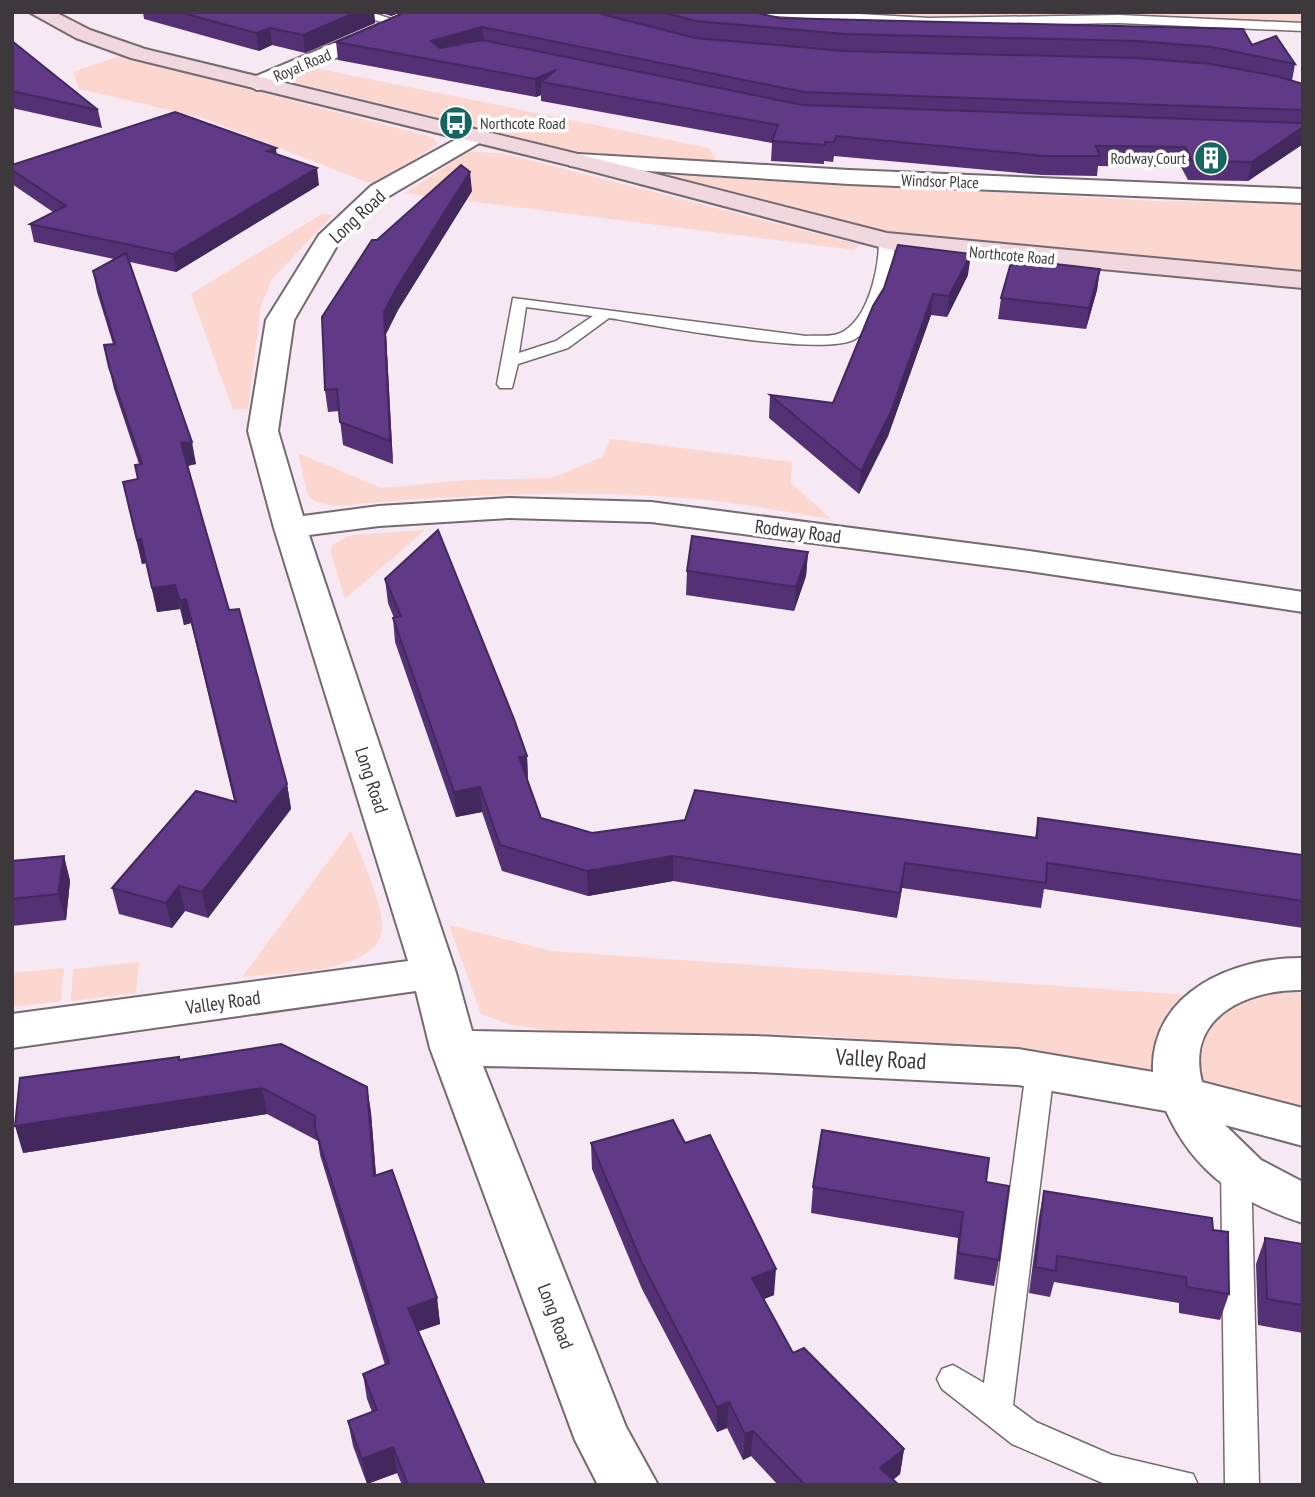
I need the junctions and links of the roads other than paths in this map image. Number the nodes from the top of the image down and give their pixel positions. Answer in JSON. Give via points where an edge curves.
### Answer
{"nodes":[{"id":1,"x":39,"y":12,"type":"edge"},
{"id":2,"x":355,"y":12,"type":"edge"},
{"id":3,"x":425,"y":12,"type":"edge"},
{"id":4,"x":761,"y":12,"type":"edge"},
{"id":5,"x":401,"y":24,"type":"junction"},
{"id":6,"x":1303,"y":27,"type":"edge"},
{"id":7,"x":257,"y":84,"type":"junction"},
{"id":8,"x":474,"y":137,"type":"junction"},
{"id":9,"x":578,"y":161,"type":"junction"},
{"id":10,"x":1303,"y":196,"type":"edge"},
{"id":11,"x":887,"y":241,"type":"junction"},
{"id":12,"x":1303,"y":280,"type":"edge"},
{"id":13,"x":606,"y":313,"type":"junction"},
{"id":14,"x":510,"y":360,"type":"junction"},
{"id":15,"x":506,"y":384,"type":"dead end"},
{"id":16,"x":290,"y":527,"type":"junction"},
{"id":17,"x":1303,"y":602,"type":"edge"},
{"id":18,"x":434,"y":973,"type":"junction"},
{"id":19,"x":1303,"y":974,"type":"edge"},
{"id":20,"x":12,"y":1031,"type":"edge"},
{"id":21,"x":453,"y":1048,"type":"junction"},
{"id":22,"x":1040,"y":1071,"type":"junction"},
{"id":23,"x":1180,"y":1095,"type":"junction"},
{"id":24,"x":1303,"y":1128,"type":"edge"},
{"id":25,"x":1236,"y":1165,"type":"junction"},
{"id":26,"x":1303,"y":1203,"type":"edge"},
{"id":27,"x":953,"y":1378,"type":"dead end"},
{"id":28,"x":996,"y":1412,"type":"junction"},
{"id":29,"x":629,"y":1485,"type":"edge"},
{"id":30,"x":1181,"y":1485,"type":"edge"},
{"id":31,"x":1242,"y":1485,"type":"edge"}],
"edges":[{"from":1,"to":7,"type":"street","name":"Northcote Road","via":[[138,54]]},
{"from":2,"to":5,"type":"lane"},
{"from":3,"to":5,"type":"street","name":"Royal Road"},
{"from":4,"to":6,"type":"lane","via":[[929,22],[1119,19]]},
{"from":5,"to":7,"type":"street","name":"Royal Road"},
{"from":7,"to":8,"type":"street","name":"Northcote Road"},
{"from":8,"to":9,"type":"street","name":"Northcote Road"},
{"from":8,"to":16,"type":"street","name":"Long Road","via":[[380,191],[328,240],[280,320],[263,431]]},
{"from":9,"to":10,"type":"street","name":"Windsor Place"},
{"from":9,"to":11,"type":"street","name":"Northcote Road"},
{"from":11,"to":12,"type":"street","name":"Northcote Road"},
{"from":11,"to":13,"type":"lane","via":[[889,256],[863,326],[847,337],[806,341]]},
{"from":13,"to":14,"type":"lane","via":[[570,343]]},
{"from":13,"to":14,"type":"lane","via":[[519,301]]},
{"from":14,"to":15,"type":"lane"},
{"from":16,"to":17,"type":"street","name":"Rodway Road","via":[[509,508],[651,512]]},
{"from":16,"to":18,"type":"street","name":"Long Road"},
{"from":18,"to":20,"type":"street","name":"Valley Road"},
{"from":18,"to":21,"type":"street","name":"Long Road"},
{"from":19,"to":23,"type":"street","via":[[1278,972],[1221,989],[1185,1023],[1175,1052]]},
{"from":21,"to":22,"type":"street","name":"Valley Road","via":[[872,1058]]},
{"from":21,"to":29,"type":"street","name":"Long Road","via":[[603,1440]]},
{"from":22,"to":23,"type":"street","name":"Valley Road"},
{"from":22,"to":28,"type":"lane"},
{"from":23,"to":24,"type":"street","name":"Valley Road"},
{"from":23,"to":25,"type":"street","via":[[1208,1142]]},
{"from":25,"to":26,"type":"street","via":[[1262,1187]]},
{"from":25,"to":31,"type":"lane"},
{"from":27,"to":28,"type":"lane"},
{"from":28,"to":30,"type":"lane","via":[[1024,1433],[1110,1469]]}]}
